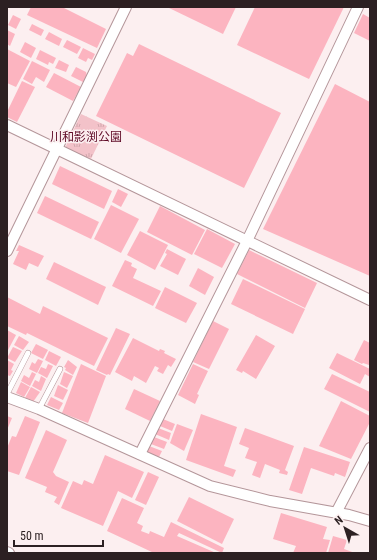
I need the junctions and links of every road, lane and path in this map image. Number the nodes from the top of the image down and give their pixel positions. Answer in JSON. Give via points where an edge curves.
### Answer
{"nodes":[{"id":1,"x":126,"y":7,"type":"edge"},
{"id":2,"x":358,"y":7,"type":"edge"},
{"id":3,"x":7,"y":125,"type":"edge"},
{"id":4,"x":57,"y":150,"type":"junction"},
{"id":5,"x":247,"y":241,"type":"junction"},
{"id":6,"x":7,"y":251,"type":"edge"},
{"id":7,"x":370,"y":300,"type":"edge"},
{"id":8,"x":28,"y":353,"type":"dead end"},
{"id":9,"x":60,"y":369,"type":"dead end"},
{"id":10,"x":7,"y":394,"type":"edge"},
{"id":11,"x":7,"y":397,"type":"edge"},
{"id":12,"x":39,"y":410,"type":"junction"},
{"id":13,"x":370,"y":448,"type":"edge"},
{"id":14,"x":140,"y":454,"type":"junction"},
{"id":15,"x":336,"y":513,"type":"junction"},
{"id":16,"x":370,"y":521,"type":"edge"}],
"edges":[{"from":1,"to":4,"type":"street"},
{"from":2,"to":5,"type":"street"},
{"from":3,"to":4,"type":"street"},
{"from":4,"to":5,"type":"street"},
{"from":4,"to":6,"type":"street"},
{"from":5,"to":7,"type":"street"},
{"from":5,"to":14,"type":"street"},
{"from":8,"to":10,"type":"lane"},
{"from":9,"to":12,"type":"lane"},
{"from":11,"to":12,"type":"street"},
{"from":12,"to":14,"type":"street"},
{"from":13,"to":15,"type":"street"},
{"from":14,"to":15,"type":"street","via":[[210,486],[270,501]]},
{"from":15,"to":16,"type":"street"}]}
